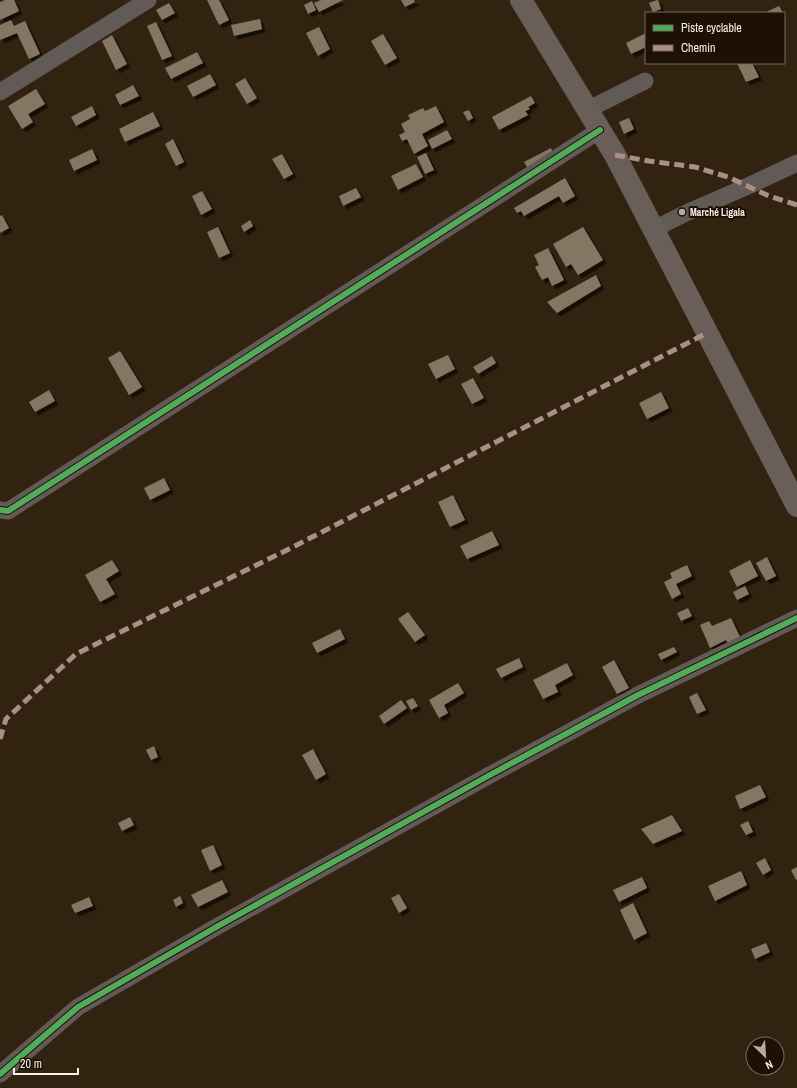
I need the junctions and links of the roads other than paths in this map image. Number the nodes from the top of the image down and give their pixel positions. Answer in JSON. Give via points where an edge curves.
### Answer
{"nodes":[{"id":1,"x":148,"y":0,"type":"edge"},
{"id":2,"x":521,"y":0,"type":"edge"},
{"id":3,"x":645,"y":81,"type":"dead end"},
{"id":4,"x":0,"y":92,"type":"edge"},
{"id":5,"x":587,"y":110,"type":"junction"},
{"id":6,"x":600,"y":130,"type":"junction"},
{"id":7,"x":797,"y":163,"type":"edge"},
{"id":8,"x":654,"y":229,"type":"junction"},
{"id":9,"x":797,"y":506,"type":"edge"},
{"id":10,"x":0,"y":510,"type":"edge"},
{"id":11,"x":797,"y":618,"type":"edge"},
{"id":12,"x":0,"y":1074,"type":"edge"}],
"edges":[{"from":1,"to":4,"type":"street"},
{"from":2,"to":5,"type":"highway"},
{"from":3,"to":5,"type":"street"},
{"from":5,"to":6,"type":"highway"},
{"from":6,"to":8,"type":"highway"},
{"from":6,"to":10,"type":"street","via":[[8,511]]},
{"from":7,"to":8,"type":"street"},
{"from":8,"to":9,"type":"highway"},
{"from":11,"to":12,"type":"street","via":[[638,695],[218,926],[78,1007]]}]}
